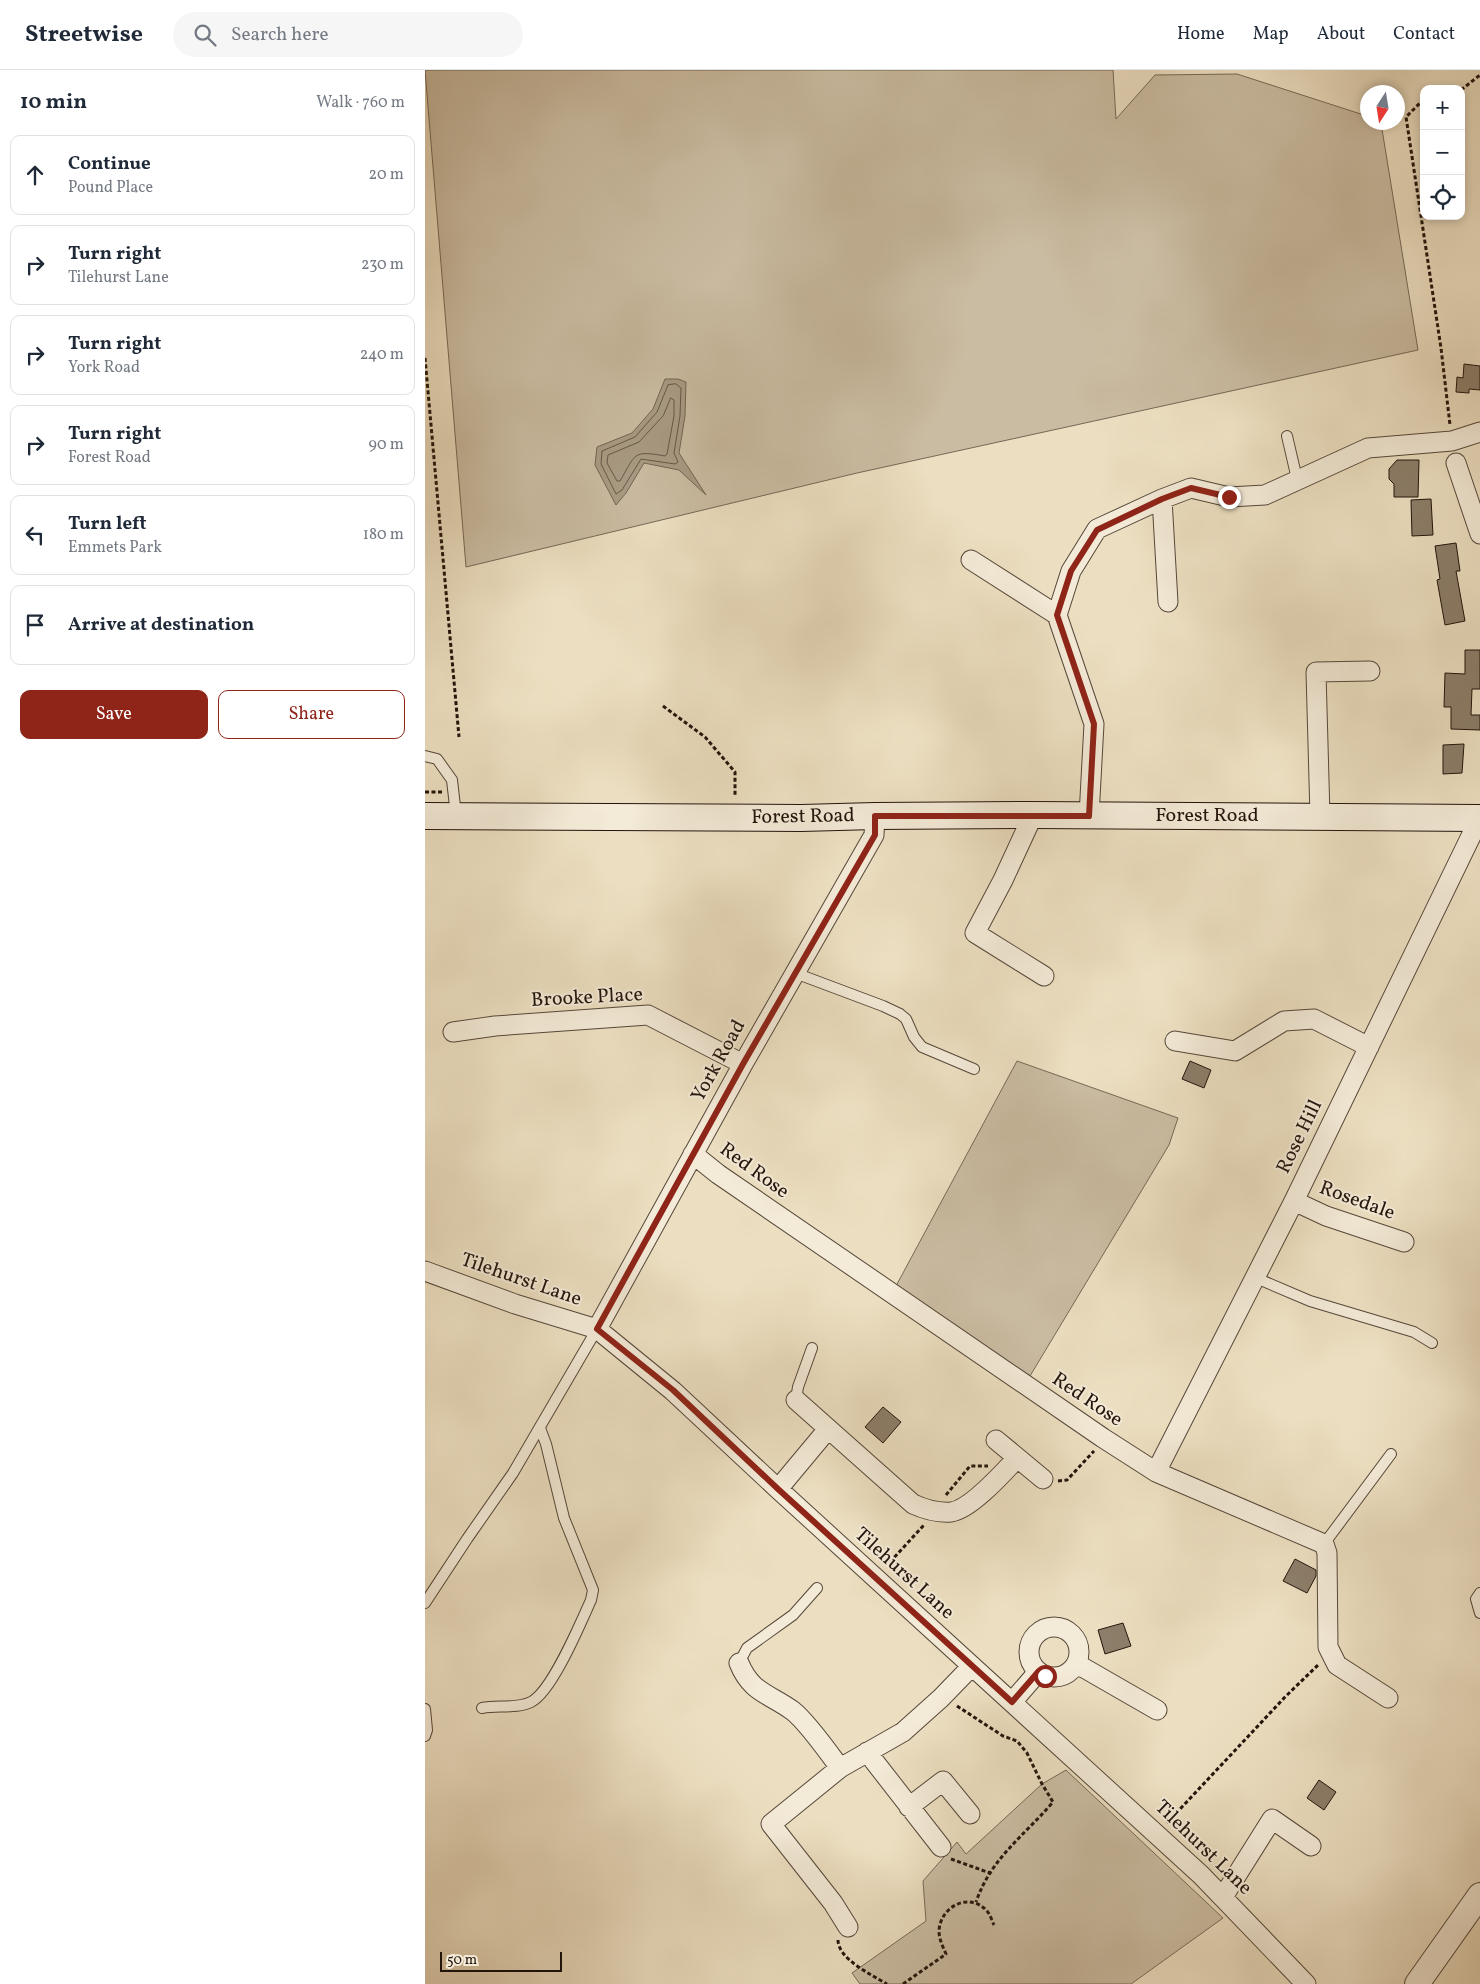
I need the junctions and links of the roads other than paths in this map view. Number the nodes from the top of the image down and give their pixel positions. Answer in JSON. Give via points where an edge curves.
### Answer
{"nodes":[{"id":1,"x":1480,"y":432,"type":"edge"},
{"id":2,"x":1287,"y":436,"type":"dead end"},
{"id":3,"x":1456,"y":463,"type":"dead end"},
{"id":4,"x":1297,"y":479,"type":"junction"},
{"id":5,"x":1162,"y":499,"type":"junction"},
{"id":6,"x":1480,"y":534,"type":"edge"},
{"id":7,"x":971,"y":560,"type":"dead end"},
{"id":8,"x":1168,"y":602,"type":"dead end"},
{"id":9,"x":1057,"y":615,"type":"junction"},
{"id":10,"x":1369,"y":671,"type":"dead end"},
{"id":11,"x":425,"y":756,"type":"edge"},
{"id":12,"x":1033,"y":815,"type":"junction"},
{"id":13,"x":425,"y":816,"type":"edge"},
{"id":14,"x":456,"y":816,"type":"junction"},
{"id":15,"x":875,"y":816,"type":"junction"},
{"id":16,"x":1089,"y":816,"type":"junction"},
{"id":17,"x":1320,"y":816,"type":"junction"},
{"id":18,"x":1476,"y":818,"type":"edge"},
{"id":19,"x":795,"y":973,"type":"junction"},
{"id":20,"x":1044,"y":976,"type":"dead end"},
{"id":21,"x":453,"y":1032,"type":"dead end"},
{"id":22,"x":1175,"y":1041,"type":"dead end"},
{"id":23,"x":1369,"y":1047,"type":"junction"},
{"id":24,"x":743,"y":1064,"type":"junction"},
{"id":25,"x":974,"y":1069,"type":"dead end"},
{"id":26,"x":693,"y":1154,"type":"junction"},
{"id":27,"x":718,"y":1174,"type":"junction"},
{"id":28,"x":678,"y":1179,"type":"junction"},
{"id":29,"x":1294,"y":1201,"type":"junction"},
{"id":30,"x":1404,"y":1242,"type":"dead end"},
{"id":31,"x":425,"y":1271,"type":"edge"},
{"id":32,"x":1256,"y":1278,"type":"junction"},
{"id":33,"x":597,"y":1329,"type":"junction"},
{"id":34,"x":1432,"y":1344,"type":"dead end"},
{"id":35,"x":812,"y":1348,"type":"dead end"},
{"id":36,"x":796,"y":1400,"type":"joint"},
{"id":37,"x":540,"y":1428,"type":"junction"},
{"id":38,"x":828,"y":1429,"type":"junction"},
{"id":39,"x":996,"y":1440,"type":"dead end"},
{"id":40,"x":1391,"y":1454,"type":"dead end"},
{"id":41,"x":1017,"y":1458,"type":"junction"},
{"id":42,"x":1156,"y":1472,"type":"junction"},
{"id":43,"x":1043,"y":1479,"type":"road end"},
{"id":44,"x":778,"y":1489,"type":"junction"},
{"id":45,"x":1324,"y":1544,"type":"junction"},
{"id":46,"x":817,"y":1588,"type":"dead end"},
{"id":47,"x":1480,"y":1593,"type":"edge"},
{"id":48,"x":425,"y":1602,"type":"edge"},
{"id":49,"x":1480,"y":1613,"type":"edge"},
{"id":50,"x":739,"y":1664,"type":"joint"},
{"id":51,"x":1077,"y":1664,"type":"junction"},
{"id":52,"x":972,"y":1666,"type":"junction"},
{"id":53,"x":1038,"y":1672,"type":"junction"},
{"id":54,"x":1388,"y":1698,"type":"dead end"},
{"id":55,"x":1012,"y":1702,"type":"junction"},
{"id":56,"x":425,"y":1708,"type":"edge"},
{"id":57,"x":482,"y":1708,"type":"dead end"},
{"id":58,"x":1157,"y":1710,"type":"dead end"},
{"id":59,"x":425,"y":1736,"type":"edge"},
{"id":60,"x":867,"y":1752,"type":"junction"},
{"id":61,"x":841,"y":1768,"type":"junction"},
{"id":62,"x":909,"y":1807,"type":"junction"},
{"id":63,"x":970,"y":1814,"type":"dead end"},
{"id":64,"x":1311,"y":1846,"type":"dead end"},
{"id":65,"x":941,"y":1847,"type":"road end"},
{"id":66,"x":1480,"y":1895,"type":"edge"},
{"id":67,"x":1223,"y":1898,"type":"junction"},
{"id":68,"x":848,"y":1927,"type":"road end"},
{"id":69,"x":1306,"y":1984,"type":"edge"},
{"id":70,"x":1417,"y":1984,"type":"edge"}],
"edges":[{"from":1,"to":4,"type":"street","via":[[1451,440],[1368,448]]},
{"from":2,"to":4,"type":"lane"},
{"from":3,"to":6,"type":"street"},
{"from":4,"to":5,"type":"street","via":[[1265,495],[1229,497],[1191,488]]},
{"from":5,"to":8,"type":"street"},
{"from":5,"to":9,"type":"street","via":[[1097,530],[1071,571]]},
{"from":7,"to":9,"type":"street"},
{"from":9,"to":16,"type":"street","via":[[1094,724]]},
{"from":10,"to":17,"type":"street","via":[[1316,672]]},
{"from":11,"to":14,"type":"lane","via":[[437,759],[452,780]]},
{"from":12,"to":15,"type":"main road","name":"Forest Road"},
{"from":12,"to":16,"type":"main road","name":"Forest Road"},
{"from":12,"to":20,"type":"street","via":[[975,933]]},
{"from":13,"to":14,"type":"main road","name":"Forest Road"},
{"from":14,"to":15,"type":"main road","name":"Forest Road"},
{"from":15,"to":19,"type":"street","name":"York Road","via":[[875,835]]},
{"from":16,"to":17,"type":"main road","name":"Forest Road"},
{"from":17,"to":18,"type":"main road","name":"Forest Road"},
{"from":18,"to":23,"type":"street","name":"Rose Hill","via":[[1472,834]]},
{"from":19,"to":24,"type":"street","name":"York Road"},
{"from":19,"to":25,"type":"lane","via":[[900,1014],[922,1047]]},
{"from":21,"to":24,"type":"street","name":"Brooke Place","via":[[648,1015]]},
{"from":22,"to":23,"type":"street","via":[[1235,1051],[1284,1021],[1313,1019]]},
{"from":23,"to":29,"type":"street","name":"Rose Hill"},
{"from":24,"to":26,"type":"street","name":"York Road"},
{"from":26,"to":27,"type":"street","name":"Red Rose"},
{"from":26,"to":28,"type":"street","name":"York Road"},
{"from":27,"to":28,"type":"street"},
{"from":27,"to":42,"type":"street","name":"Red Rose"},
{"from":28,"to":33,"type":"street","name":"York Road"},
{"from":29,"to":30,"type":"street","name":"Rosedale","via":[[1326,1216]]},
{"from":29,"to":32,"type":"street","name":"Rose Hill"},
{"from":31,"to":33,"type":"street","name":"Tilehurst Lane","via":[[515,1304]]},
{"from":32,"to":34,"type":"lane","via":[[1310,1301],[1414,1332]]},
{"from":32,"to":42,"type":"street","name":"Rose Hill"},
{"from":33,"to":37,"type":"lane"},
{"from":33,"to":44,"type":"street","name":"Tilehurst Lane","via":[[673,1390]]},
{"from":35,"to":36,"type":"lane"},
{"from":36,"to":38,"type":"street"},
{"from":37,"to":48,"type":"lane"},
{"from":37,"to":57,"type":"lane","via":[[563,1518],[593,1590],[591,1600],[561,1663],[540,1695],[531,1702],[518,1705]]},
{"from":38,"to":41,"type":"street","via":[[913,1504],[928,1511],[953,1512],[978,1497]]},
{"from":38,"to":44,"type":"street"},
{"from":39,"to":41,"type":"street"},
{"from":40,"to":45,"type":"lane"},
{"from":41,"to":43,"type":"street"},
{"from":42,"to":45,"type":"street","name":"Red Rose"},
{"from":44,"to":52,"type":"street","name":"Tilehurst Lane"},
{"from":45,"to":54,"type":"street","via":[[1327,1553],[1330,1653],[1337,1665]]},
{"from":46,"to":50,"type":"lane","via":[[793,1615],[747,1648]]},
{"from":47,"to":49,"type":"lane","via":[[1476,1599]]},
{"from":50,"to":61,"type":"street","via":[[755,1689],[794,1712]]},
{"from":51,"to":53,"type":"street","via":[[1073,1670],[1059,1677],[1052,1678]]},
{"from":51,"to":53,"type":"street","via":[[1080,1655],[1076,1638],[1054,1626],[1037,1633],[1029,1648],[1032,1665]]},
{"from":51,"to":58,"type":"street"},
{"from":52,"to":55,"type":"street","name":"Tilehurst Lane"},
{"from":52,"to":60,"type":"street","via":[[903,1732]]},
{"from":53,"to":55,"type":"street"},
{"from":55,"to":67,"type":"street","name":"Tilehurst Lane"},
{"from":56,"to":59,"type":"lane"},
{"from":60,"to":61,"type":"street"},
{"from":60,"to":62,"type":"street"},
{"from":61,"to":68,"type":"street","via":[[771,1824]]},
{"from":62,"to":63,"type":"street","via":[[943,1781]]},
{"from":62,"to":65,"type":"street"},
{"from":64,"to":67,"type":"street","via":[[1272,1819]]},
{"from":66,"to":70,"type":"street"},
{"from":67,"to":69,"type":"street","name":"Tilehurst Lane"}]}
